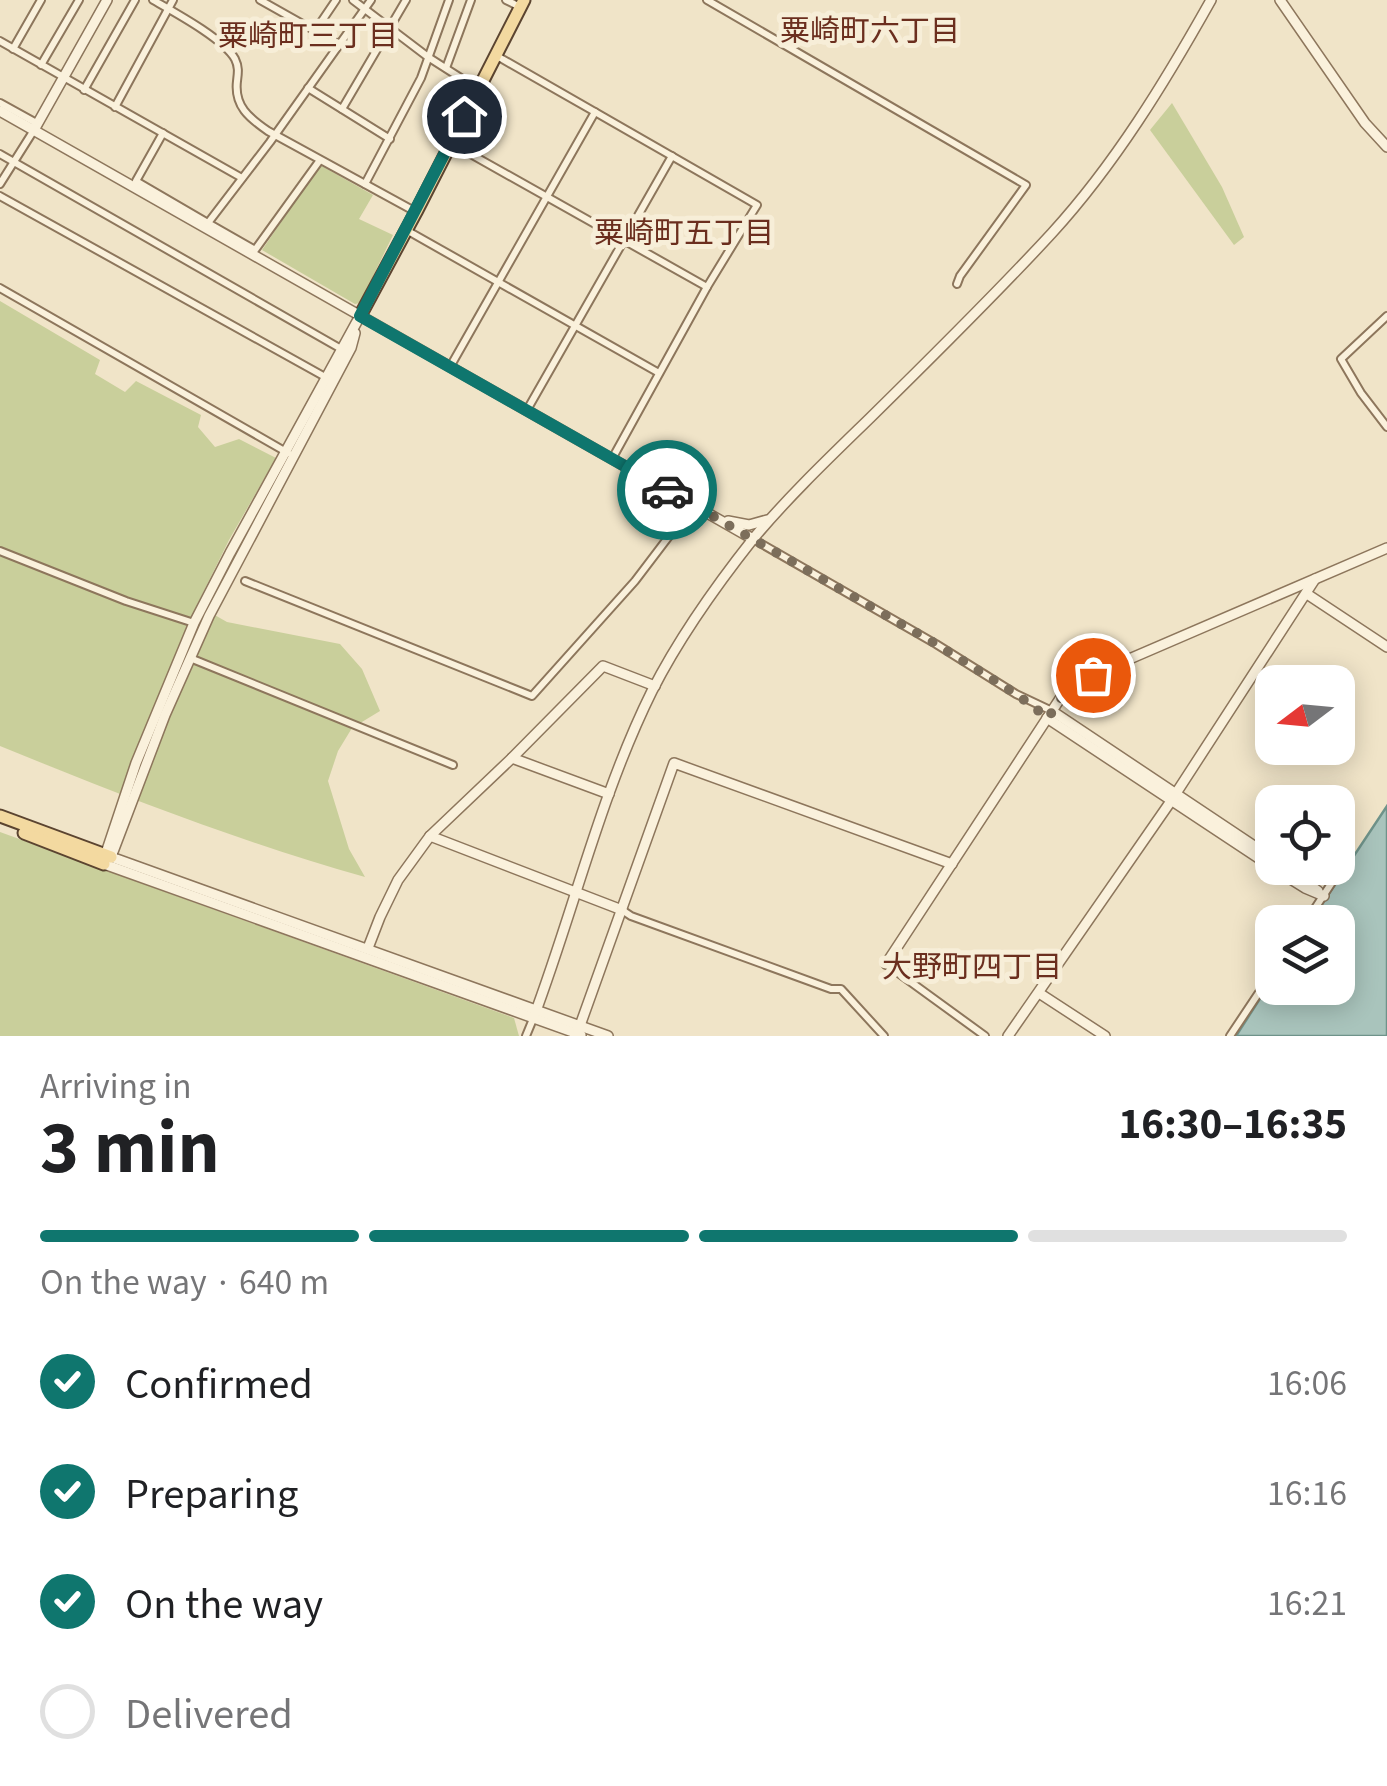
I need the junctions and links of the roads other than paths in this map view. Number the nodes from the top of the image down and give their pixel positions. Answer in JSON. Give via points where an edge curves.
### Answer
{"nodes":[{"id":1,"x":40,"y":0,"type":"edge"},
{"id":2,"x":79,"y":0,"type":"edge"},
{"id":3,"x":108,"y":0,"type":"edge"},
{"id":4,"x":134,"y":0,"type":"edge"},
{"id":5,"x":153,"y":0,"type":"edge"},
{"id":6,"x":174,"y":0,"type":"edge"},
{"id":7,"x":260,"y":0,"type":"edge"},
{"id":8,"x":336,"y":0,"type":"edge"},
{"id":9,"x":353,"y":0,"type":"edge"},
{"id":10,"x":372,"y":0,"type":"edge"},
{"id":11,"x":406,"y":0,"type":"edge"},
{"id":12,"x":449,"y":0,"type":"edge"},
{"id":13,"x":470,"y":0,"type":"edge"},
{"id":14,"x":506,"y":0,"type":"edge"},
{"id":15,"x":707,"y":0,"type":"edge"},
{"id":16,"x":1211,"y":0,"type":"edge"},
{"id":17,"x":1280,"y":0,"type":"edge"},
{"id":18,"x":522,"y":3,"type":"edge"},
{"id":19,"x":168,"y":8,"type":"junction"},
{"id":20,"x":366,"y":9,"type":"junction"},
{"id":21,"x":390,"y":27,"type":"junction"},
{"id":22,"x":315,"y":31,"type":"junction"},
{"id":23,"x":0,"y":42,"type":"edge"},
{"id":24,"x":340,"y":46,"type":"junction"},
{"id":25,"x":13,"y":49,"type":"junction"},
{"id":26,"x":496,"y":55,"type":"junction"},
{"id":27,"x":428,"y":57,"type":"junction"},
{"id":28,"x":42,"y":66,"type":"junction"},
{"id":29,"x":446,"y":68,"type":"junction"},
{"id":30,"x":63,"y":78,"type":"junction"},
{"id":31,"x":308,"y":88,"type":"junction"},
{"id":32,"x":84,"y":90,"type":"junction"},
{"id":33,"x":478,"y":90,"type":"junction"},
{"id":34,"x":0,"y":103,"type":"edge"},
{"id":35,"x":116,"y":107,"type":"junction"},
{"id":36,"x":342,"y":109,"type":"junction"},
{"id":37,"x":0,"y":111,"type":"edge"},
{"id":38,"x":595,"y":112,"type":"junction"},
{"id":39,"x":36,"y":127,"type":"junction"},
{"id":40,"x":163,"y":133,"type":"junction"},
{"id":41,"x":276,"y":134,"type":"junction"},
{"id":42,"x":390,"y":139,"type":"junction"},
{"id":43,"x":451,"y":142,"type":"junction"},
{"id":44,"x":1387,"y":147,"type":"edge"},
{"id":45,"x":0,"y":154,"type":"edge"},
{"id":46,"x":672,"y":156,"type":"junction"},
{"id":47,"x":320,"y":160,"type":"junction"},
{"id":48,"x":13,"y":161,"type":"junction"},
{"id":49,"x":242,"y":178,"type":"junction"},
{"id":50,"x":0,"y":184,"type":"edge"},
{"id":51,"x":365,"y":184,"type":"junction"},
{"id":52,"x":0,"y":196,"type":"edge"},
{"id":53,"x":545,"y":197,"type":"junction"},
{"id":54,"x":416,"y":212,"type":"junction"},
{"id":55,"x":208,"y":223,"type":"junction"},
{"id":56,"x":406,"y":230,"type":"junction"},
{"id":57,"x":623,"y":240,"type":"junction"},
{"id":58,"x":498,"y":282,"type":"junction"},
{"id":59,"x":957,"y":284,"type":"dead end"},
{"id":60,"x":707,"y":287,"type":"junction"},
{"id":61,"x":0,"y":288,"type":"edge"},
{"id":62,"x":360,"y":316,"type":"junction"},
{"id":63,"x":1387,"y":316,"type":"edge"},
{"id":64,"x":576,"y":325,"type":"junction"},
{"id":65,"x":346,"y":351,"type":"junction"},
{"id":66,"x":450,"y":367,"type":"junction"},
{"id":67,"x":659,"y":373,"type":"junction"},
{"id":68,"x":329,"y":379,"type":"junction"},
{"id":69,"x":527,"y":410,"type":"junction"},
{"id":70,"x":1387,"y":427,"type":"edge"},
{"id":71,"x":290,"y":453,"type":"junction"},
{"id":72,"x":612,"y":459,"type":"junction"},
{"id":73,"x":692,"y":506,"type":"junction"},
{"id":74,"x":771,"y":518,"type":"junction"},
{"id":75,"x":720,"y":520,"type":"junction"},
{"id":76,"x":753,"y":539,"type":"junction"},
{"id":77,"x":1387,"y":548,"type":"edge"},
{"id":78,"x":0,"y":551,"type":"edge"},
{"id":79,"x":1315,"y":578,"type":"junction"},
{"id":80,"x":246,"y":581,"type":"dead end"},
{"id":81,"x":1307,"y":594,"type":"junction"},
{"id":82,"x":194,"y":624,"type":"junction"},
{"id":83,"x":1387,"y":647,"type":"edge"},
{"id":84,"x":186,"y":656,"type":"junction"},
{"id":85,"x":655,"y":686,"type":"junction"},
{"id":86,"x":1050,"y":715,"type":"junction"},
{"id":87,"x":512,"y":758,"type":"junction"},
{"id":88,"x":453,"y":765,"type":"dead end"},
{"id":89,"x":609,"y":794,"type":"junction"},
{"id":90,"x":1173,"y":797,"type":"junction"},
{"id":91,"x":0,"y":820,"type":"edge"},
{"id":92,"x":430,"y":836,"type":"junction"},
{"id":93,"x":1255,"y":848,"type":"edge"},
{"id":94,"x":1255,"y":854,"type":"edge"},
{"id":95,"x":106,"y":858,"type":"junction"},
{"id":96,"x":952,"y":864,"type":"junction"},
{"id":97,"x":1300,"y":885,"type":"edge"},
{"id":98,"x":1309,"y":885,"type":"edge"},
{"id":99,"x":1331,"y":885,"type":"edge"},
{"id":100,"x":575,"y":893,"type":"junction"},
{"id":101,"x":1324,"y":896,"type":"junction"},
{"id":102,"x":1318,"y":905,"type":"edge"},
{"id":103,"x":622,"y":910,"type":"junction"},
{"id":104,"x":368,"y":948,"type":"junction"},
{"id":105,"x":886,"y":964,"type":"joint"},
{"id":106,"x":1039,"y":992,"type":"junction"},
{"id":107,"x":1255,"y":998,"type":"edge"},
{"id":108,"x":534,"y":1016,"type":"junction"},
{"id":109,"x":580,"y":1032,"type":"edge"},
{"id":110,"x":526,"y":1036,"type":"edge"},
{"id":111,"x":608,"y":1036,"type":"edge"},
{"id":112,"x":884,"y":1036,"type":"edge"},
{"id":113,"x":985,"y":1036,"type":"edge"},
{"id":114,"x":1008,"y":1036,"type":"edge"},
{"id":115,"x":1106,"y":1036,"type":"edge"},
{"id":116,"x":1230,"y":1036,"type":"edge"}],
"edges":[{"from":1,"to":25,"type":"street"},
{"from":2,"to":28,"type":"street"},
{"from":3,"to":30,"type":"street"},
{"from":4,"to":32,"type":"street"},
{"from":5,"to":19,"type":"street"},
{"from":6,"to":19,"type":"street"},
{"from":7,"to":22,"type":"street"},
{"from":8,"to":22,"type":"street"},
{"from":9,"to":20,"type":"street"},
{"from":10,"to":20,"type":"street"},
{"from":11,"to":21,"type":"street"},
{"from":12,"to":27,"type":"street"},
{"from":13,"to":29,"type":"street"},
{"from":14,"to":18,"type":"street"},
{"from":15,"to":59,"type":"street","via":[[1026,184]]},
{"from":16,"to":74,"type":"street","via":[[1120,148],[1072,209]]},
{"from":17,"to":44,"type":"street"},
{"from":18,"to":26,"type":"main road"},
{"from":19,"to":35,"type":"street"},
{"from":19,"to":41,"type":"street","via":[[232,54],[242,108]]},
{"from":20,"to":21,"type":"street"},
{"from":20,"to":24,"type":"street"},
{"from":21,"to":27,"type":"street"},
{"from":21,"to":36,"type":"street"},
{"from":22,"to":24,"type":"street"},
{"from":23,"to":25,"type":"street"},
{"from":24,"to":31,"type":"street"},
{"from":25,"to":28,"type":"street"},
{"from":26,"to":33,"type":"main road"},
{"from":26,"to":38,"type":"street"},
{"from":27,"to":29,"type":"street"},
{"from":27,"to":42,"type":"street"},
{"from":28,"to":30,"type":"street"},
{"from":29,"to":33,"type":"street"},
{"from":30,"to":32,"type":"street"},
{"from":30,"to":39,"type":"street"},
{"from":31,"to":36,"type":"street"},
{"from":31,"to":41,"type":"street"},
{"from":32,"to":35,"type":"street"},
{"from":33,"to":43,"type":"main road"},
{"from":34,"to":39,"type":"street"},
{"from":35,"to":40,"type":"street"},
{"from":36,"to":42,"type":"street"},
{"from":37,"to":39,"type":"street"},
{"from":38,"to":46,"type":"street"},
{"from":38,"to":53,"type":"street"},
{"from":39,"to":48,"type":"street"},
{"from":39,"to":62,"type":"street"},
{"from":40,"to":49,"type":"street"},
{"from":40,"to":55,"type":"street","via":[[136,181]]},
{"from":41,"to":47,"type":"street"},
{"from":41,"to":49,"type":"street"},
{"from":42,"to":51,"type":"street"},
{"from":43,"to":53,"type":"street"},
{"from":43,"to":54,"type":"main road"},
{"from":45,"to":48,"type":"street"},
{"from":46,"to":57,"type":"street"},
{"from":46,"to":60,"type":"street","via":[[757,205]]},
{"from":47,"to":51,"type":"street"},
{"from":47,"to":55,"type":"street","via":[[255,250]]},
{"from":48,"to":50,"type":"street"},
{"from":48,"to":65,"type":"street"},
{"from":49,"to":55,"type":"street"},
{"from":51,"to":54,"type":"street"},
{"from":52,"to":68,"type":"street"},
{"from":53,"to":57,"type":"street"},
{"from":53,"to":58,"type":"street"},
{"from":54,"to":56,"type":"main road"},
{"from":56,"to":58,"type":"street"},
{"from":56,"to":62,"type":"main road"},
{"from":57,"to":60,"type":"street"},
{"from":57,"to":64,"type":"street"},
{"from":58,"to":64,"type":"street"},
{"from":58,"to":66,"type":"street"},
{"from":60,"to":67,"type":"street"},
{"from":61,"to":71,"type":"street"},
{"from":62,"to":65,"type":"street"},
{"from":62,"to":66,"type":"street"},
{"from":63,"to":70,"type":"street","via":[[1342,360]]},
{"from":64,"to":67,"type":"street"},
{"from":64,"to":69,"type":"street"},
{"from":65,"to":68,"type":"street"},
{"from":66,"to":69,"type":"street"},
{"from":67,"to":72,"type":"street"},
{"from":68,"to":71,"type":"street"},
{"from":69,"to":72,"type":"street"},
{"from":71,"to":82,"type":"street"},
{"from":71,"to":84,"type":"street"},
{"from":72,"to":73,"type":"street"},
{"from":73,"to":75,"type":"street"},
{"from":73,"to":80,"type":"street","via":[[532,696]]},
{"from":74,"to":75,"type":"street","via":[[749,525]]},
{"from":74,"to":76,"type":"street"},
{"from":75,"to":76,"type":"street"},
{"from":76,"to":85,"type":"street","via":[[708,596]]},
{"from":76,"to":86,"type":"street"},
{"from":77,"to":79,"type":"street"},
{"from":78,"to":82,"type":"street"},
{"from":79,"to":81,"type":"street"},
{"from":79,"to":86,"type":"street","via":[[1070,685]]},
{"from":81,"to":83,"type":"street"},
{"from":81,"to":90,"type":"street"},
{"from":82,"to":84,"type":"street"},
{"from":84,"to":88,"type":"street"},
{"from":84,"to":95,"type":"street","via":[[136,762]]},
{"from":85,"to":87,"type":"street","via":[[603,666]]},
{"from":85,"to":89,"type":"street"},
{"from":86,"to":90,"type":"street"},
{"from":86,"to":96,"type":"street"},
{"from":87,"to":89,"type":"street"},
{"from":87,"to":92,"type":"street"},
{"from":89,"to":100,"type":"street"},
{"from":90,"to":93,"type":"street"},
{"from":90,"to":94,"type":"street"},
{"from":90,"to":106,"type":"street"},
{"from":91,"to":95,"type":"main road"},
{"from":92,"to":100,"type":"street"},
{"from":92,"to":104,"type":"street","via":[[398,880]]},
{"from":95,"to":104,"type":"street"},
{"from":95,"to":108,"type":"street"},
{"from":96,"to":103,"type":"street","via":[[674,763]]},
{"from":96,"to":105,"type":"street"},
{"from":97,"to":101,"type":"street"},
{"from":98,"to":101,"type":"street"},
{"from":99,"to":101,"type":"street"},
{"from":100,"to":103,"type":"street"},
{"from":100,"to":108,"type":"street"},
{"from":101,"to":102,"type":"street"},
{"from":103,"to":109,"type":"street"},
{"from":103,"to":112,"type":"street","via":[[841,989]]},
{"from":104,"to":108,"type":"street"},
{"from":105,"to":113,"type":"street"},
{"from":106,"to":114,"type":"street"},
{"from":106,"to":115,"type":"street"},
{"from":107,"to":116,"type":"street"},
{"from":108,"to":109,"type":"street"},
{"from":108,"to":110,"type":"street"},
{"from":109,"to":111,"type":"street"}]}
